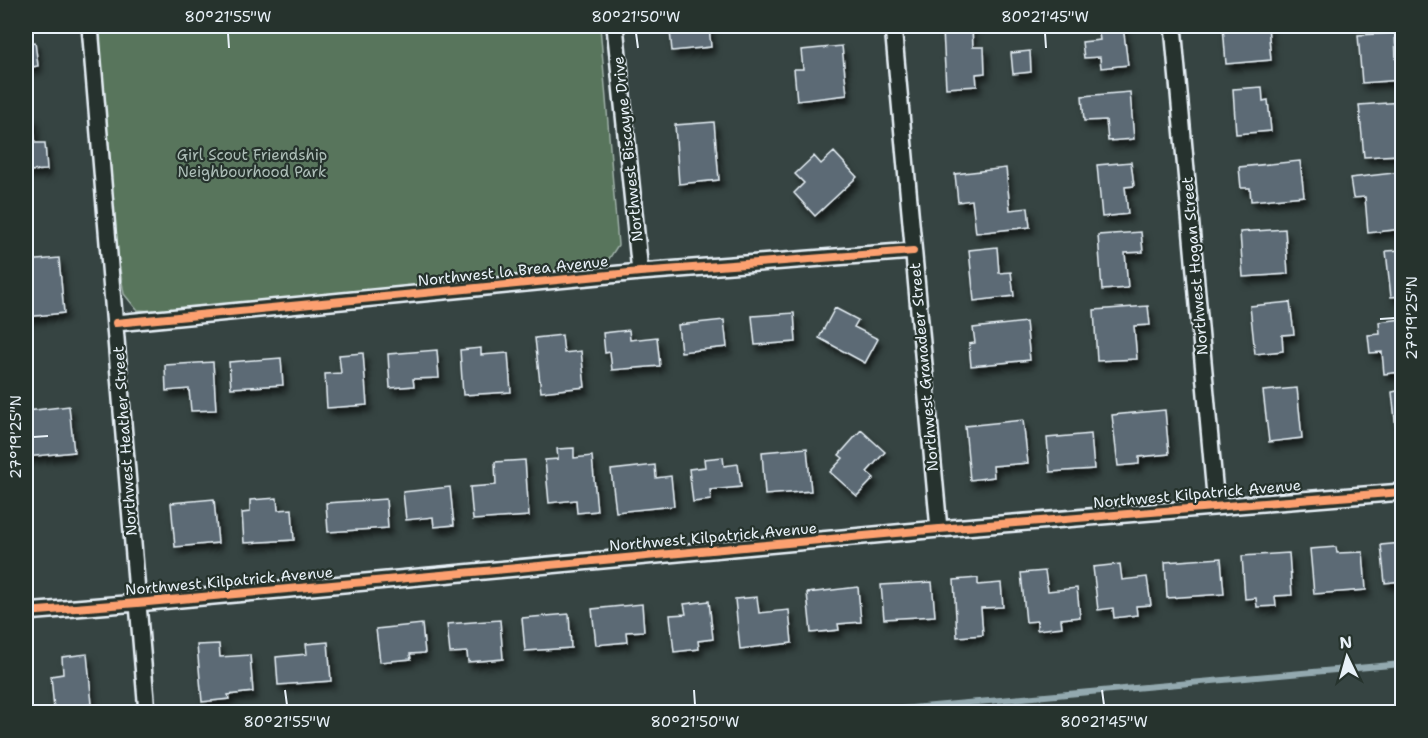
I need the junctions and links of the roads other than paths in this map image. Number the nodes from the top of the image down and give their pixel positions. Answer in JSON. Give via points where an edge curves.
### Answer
{"nodes":[{"id":1,"x":90,"y":26,"type":"edge"},
{"id":2,"x":615,"y":26,"type":"edge"},
{"id":3,"x":893,"y":26,"type":"edge"},
{"id":4,"x":1173,"y":26,"type":"edge"},
{"id":5,"x":913,"y":251,"type":"junction"},
{"id":6,"x":640,"y":272,"type":"junction"},
{"id":7,"x":116,"y":323,"type":"junction"},
{"id":8,"x":1402,"y":492,"type":"edge"},
{"id":9,"x":1216,"y":506,"type":"junction"},
{"id":10,"x":939,"y":529,"type":"junction"},
{"id":11,"x":137,"y":603,"type":"junction"},
{"id":12,"x":26,"y":612,"type":"edge"},
{"id":13,"x":147,"y":712,"type":"edge"}],
"edges":[{"from":1,"to":7,"type":"street","name":"Northwest Heather Street"},
{"from":2,"to":6,"type":"street","name":"Northwest Biscayne Drive"},
{"from":3,"to":5,"type":"street","name":"Northwest Granadeer Street"},
{"from":4,"to":9,"type":"street","name":"Northwest Hogan Street"},
{"from":5,"to":6,"type":"street","name":"Northwest la Brea Avenue"},
{"from":5,"to":10,"type":"street","name":"Northwest Granadeer Street"},
{"from":6,"to":7,"type":"street","name":"Northwest la Brea Avenue"},
{"from":7,"to":11,"type":"street","name":"Northwest Heather Street"},
{"from":8,"to":9,"type":"street","name":"Northwest Kilpatrick Avenue"},
{"from":9,"to":10,"type":"street","name":"Northwest Kilpatrick Avenue"},
{"from":10,"to":11,"type":"street","name":"Northwest Kilpatrick Avenue"},
{"from":11,"to":12,"type":"street","name":"Northwest Kilpatrick Avenue"},
{"from":11,"to":13,"type":"street","name":"Northwest Heather Street"}]}
